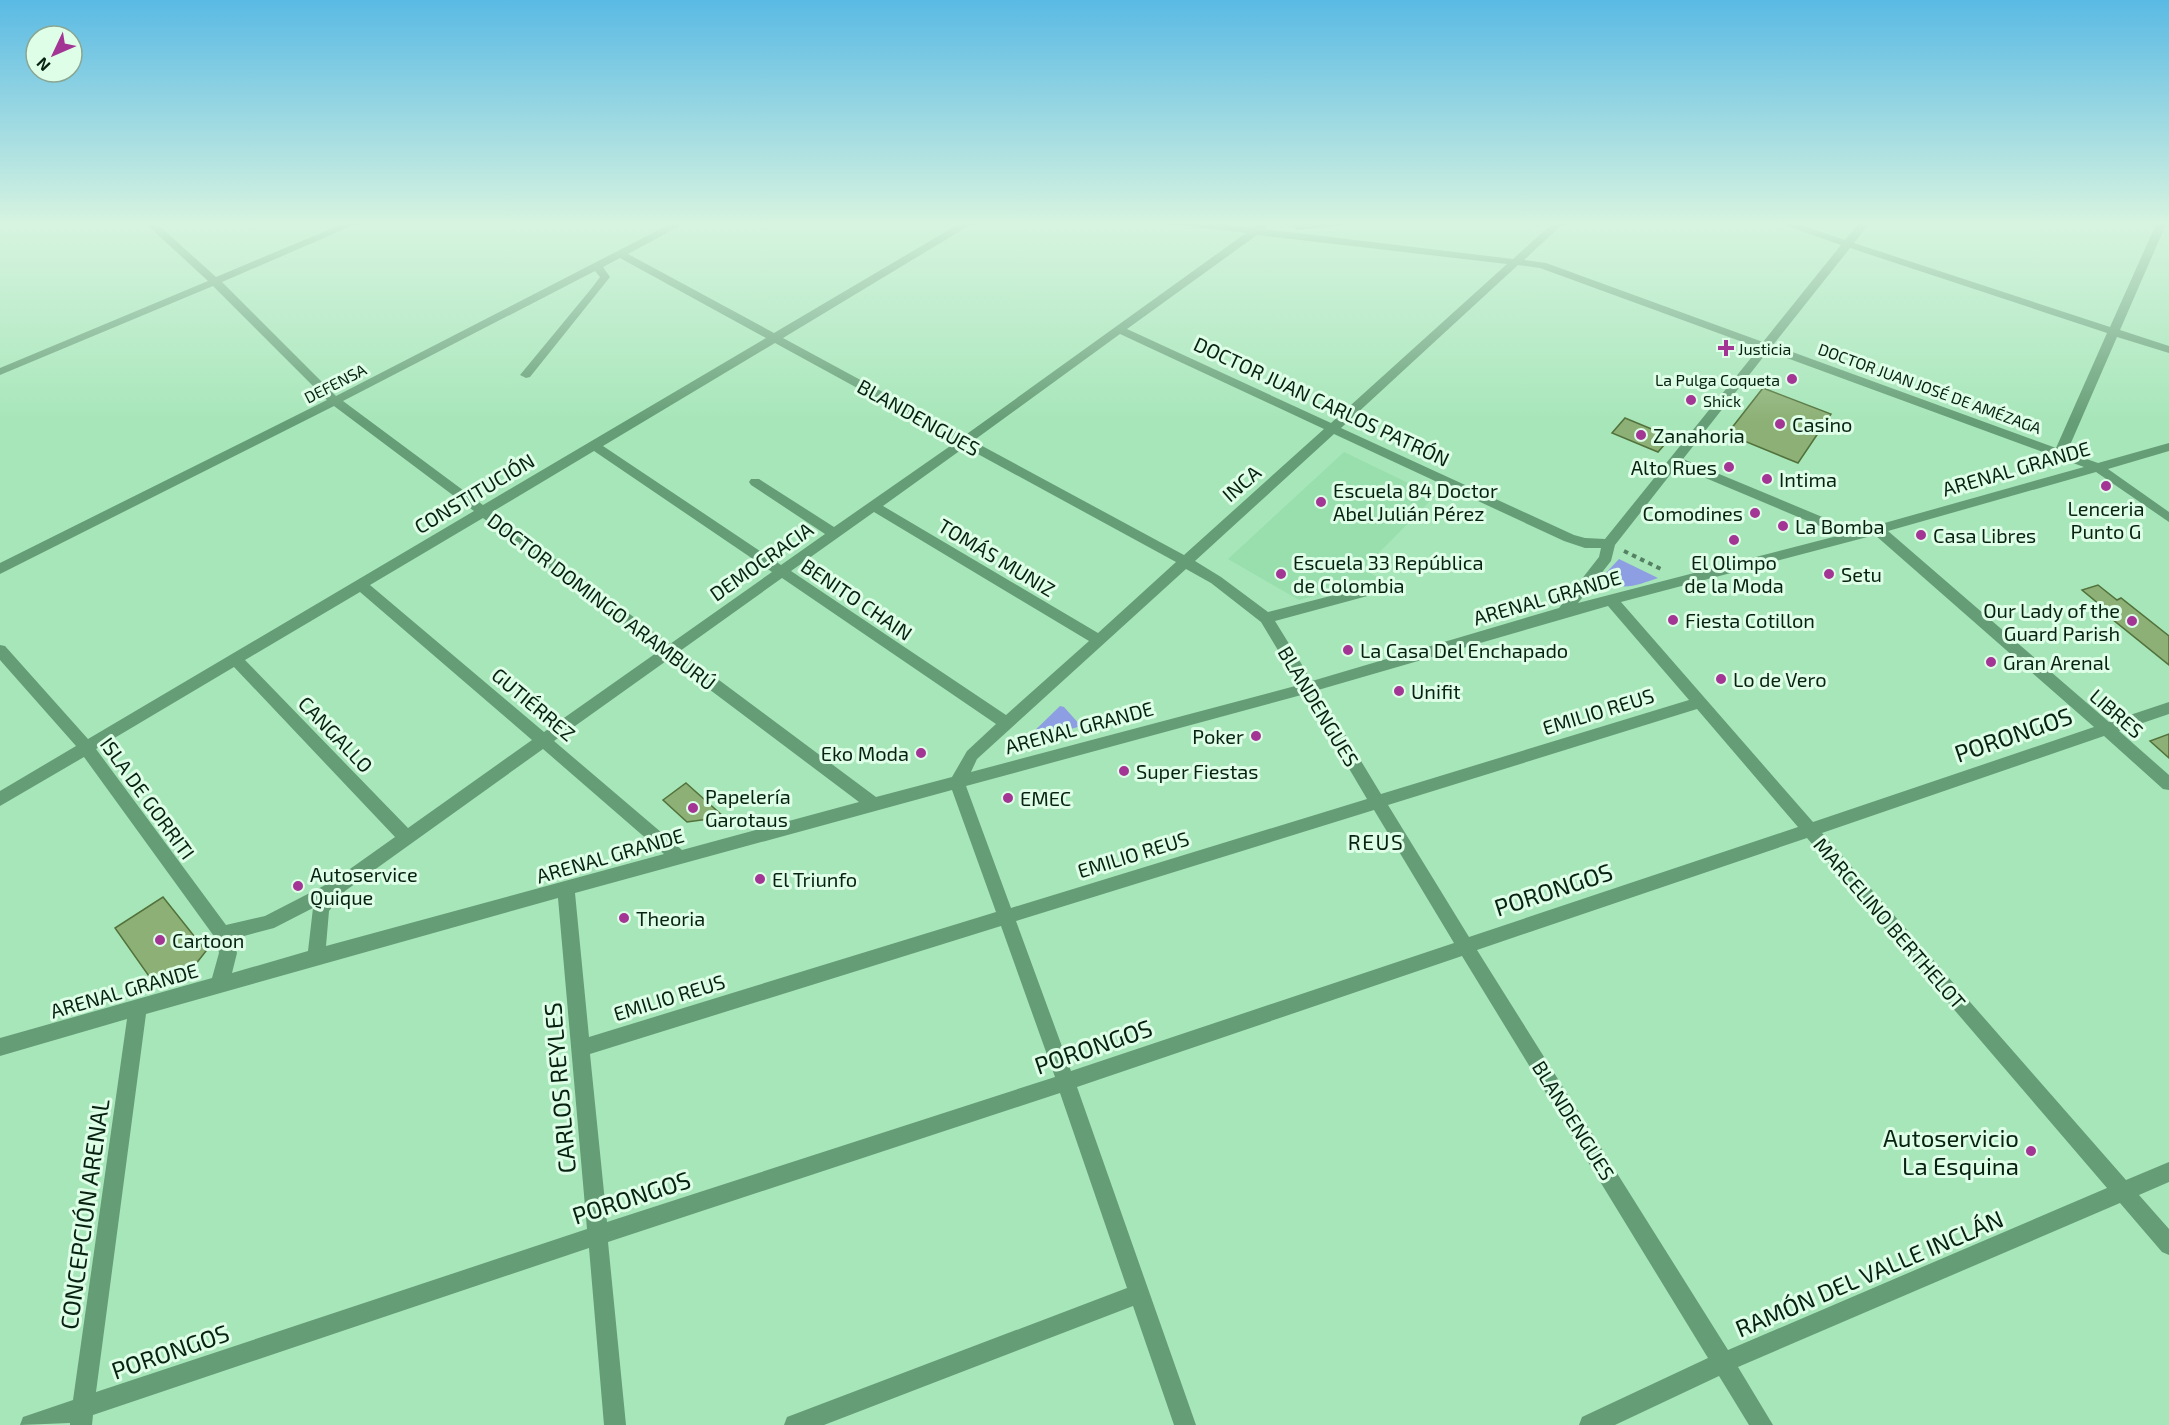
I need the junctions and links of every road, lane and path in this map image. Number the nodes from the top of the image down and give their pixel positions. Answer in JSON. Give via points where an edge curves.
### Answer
{"nodes":[{"id":1,"x":194,"y":288,"type":"edge"},
{"id":2,"x":222,"y":288,"type":"edge"},
{"id":3,"x":553,"y":288,"type":"edge"},
{"id":4,"x":597,"y":288,"type":"edge"},
{"id":5,"x":684,"y":288,"type":"edge"},
{"id":6,"x":857,"y":288,"type":"edge"},
{"id":7,"x":1177,"y":288,"type":"edge"},
{"id":8,"x":1487,"y":288,"type":"edge"},
{"id":9,"x":1608,"y":288,"type":"edge"},
{"id":10,"x":1812,"y":288,"type":"edge"},
{"id":11,"x":1982,"y":288,"type":"edge"},
{"id":12,"x":2132,"y":288,"type":"edge"},
{"id":13,"x":1120,"y":330,"type":"junction"},
{"id":14,"x":2113,"y":331,"type":"junction"},
{"id":15,"x":774,"y":337,"type":"junction"},
{"id":16,"x":1766,"y":345,"type":"junction"},
{"id":17,"x":2169,"y":350,"type":"edge"},
{"id":18,"x":0,"y":372,"type":"edge"},
{"id":19,"x":526,"y":375,"type":"dead end"},
{"id":20,"x":335,"y":401,"type":"junction"},
{"id":21,"x":1335,"y":428,"type":"junction"},
{"id":22,"x":964,"y":442,"type":"junction"},
{"id":23,"x":595,"y":447,"type":"junction"},
{"id":24,"x":2169,"y":447,"type":"edge"},
{"id":25,"x":2060,"y":453,"type":"junction"},
{"id":26,"x":1675,"y":460,"type":"junction"},
{"id":27,"x":2097,"y":467,"type":"junction"},
{"id":28,"x":755,"y":482,"type":"dead end"},
{"id":29,"x":874,"y":506,"type":"junction"},
{"id":30,"x":483,"y":512,"type":"junction"},
{"id":31,"x":2169,"y":518,"type":"edge"},
{"id":32,"x":1877,"y":529,"type":"junction"},
{"id":33,"x":835,"y":534,"type":"junction"},
{"id":34,"x":1855,"y":536,"type":"junction"},
{"id":35,"x":1608,"y":544,"type":"junction"},
{"id":36,"x":1184,"y":561,"type":"junction"},
{"id":37,"x":0,"y":569,"type":"edge"},
{"id":38,"x":782,"y":572,"type":"junction"},
{"id":39,"x":1685,"y":581,"type":"junction"},
{"id":40,"x":361,"y":585,"type":"junction"},
{"id":41,"x":1381,"y":588,"type":"dead end"},
{"id":42,"x":1611,"y":600,"type":"junction"},
{"id":43,"x":1564,"y":612,"type":"junction"},
{"id":44,"x":1266,"y":618,"type":"junction"},
{"id":45,"x":1100,"y":641,"type":"junction"},
{"id":46,"x":0,"y":650,"type":"edge"},
{"id":47,"x":669,"y":651,"type":"junction"},
{"id":48,"x":236,"y":660,"type":"junction"},
{"id":49,"x":1307,"y":688,"type":"junction"},
{"id":50,"x":1699,"y":703,"type":"junction"},
{"id":51,"x":2169,"y":708,"type":"edge"},
{"id":52,"x":1008,"y":724,"type":"junction"},
{"id":53,"x":2106,"y":729,"type":"junction"},
{"id":54,"x":544,"y":740,"type":"junction"},
{"id":55,"x":86,"y":747,"type":"junction"},
{"id":56,"x":957,"y":782,"type":"junction"},
{"id":57,"x":2169,"y":784,"type":"edge"},
{"id":58,"x":0,"y":799,"type":"edge"},
{"id":59,"x":1377,"y":802,"type":"junction"},
{"id":60,"x":874,"y":804,"type":"junction"},
{"id":61,"x":1811,"y":830,"type":"junction"},
{"id":62,"x":406,"y":837,"type":"junction"},
{"id":63,"x":679,"y":857,"type":"junction"},
{"id":64,"x":339,"y":886,"type":"junction"},
{"id":65,"x":567,"y":889,"type":"junction"},
{"id":66,"x":1005,"y":917,"type":"junction"},
{"id":67,"x":222,"y":934,"type":"junction"},
{"id":68,"x":1465,"y":945,"type":"junction"},
{"id":69,"x":316,"y":957,"type":"junction"},
{"id":70,"x":219,"y":984,"type":"junction"},
{"id":71,"x":137,"y":1010,"type":"junction"},
{"id":72,"x":0,"y":1047,"type":"edge"},
{"id":73,"x":581,"y":1048,"type":"junction"},
{"id":74,"x":1066,"y":1082,"type":"junction"},
{"id":75,"x":2169,"y":1172,"type":"edge"},
{"id":76,"x":2123,"y":1193,"type":"junction"},
{"id":77,"x":598,"y":1234,"type":"junction"},
{"id":78,"x":2169,"y":1245,"type":"edge"},
{"id":79,"x":1138,"y":1294,"type":"junction"},
{"id":80,"x":1724,"y":1362,"type":"junction"},
{"id":81,"x":82,"y":1416,"type":"edge"},
{"id":82,"x":31,"y":1425,"type":"edge"},
{"id":83,"x":615,"y":1425,"type":"edge"},
{"id":84,"x":795,"y":1425,"type":"edge"},
{"id":85,"x":1185,"y":1425,"type":"edge"},
{"id":86,"x":1590,"y":1425,"type":"edge"},
{"id":87,"x":1762,"y":1425,"type":"edge"}],
"edges":[{"from":1,"to":18,"type":"street"},
{"from":2,"to":20,"type":"street","name":"DOCTOR DOMINGO ARAMBURÚ"},
{"from":3,"to":20,"type":"street","name":"DEFENSA"},
{"from":4,"to":19,"type":"street"},
{"from":5,"to":15,"type":"street","name":"BLANDENGUES"},
{"from":6,"to":15,"type":"street","name":"CONSTITUCIÓN"},
{"from":7,"to":13,"type":"street","name":"DEMOCRACIA"},
{"from":8,"to":21,"type":"street","name":"INCA"},
{"from":9,"to":16,"type":"street","name":"DOCTOR JUAN JOSÉ DE AMÉZAGA"},
{"from":10,"to":16,"type":"street"},
{"from":11,"to":14,"type":"street"},
{"from":12,"to":14,"type":"street"},
{"from":13,"to":21,"type":"street","name":"DOCTOR JUAN CARLOS PATRÓN"},
{"from":13,"to":22,"type":"street","name":"DEMOCRACIA"},
{"from":14,"to":17,"type":"street"},
{"from":14,"to":25,"type":"street"},
{"from":15,"to":22,"type":"street","name":"BLANDENGUES"},
{"from":15,"to":23,"type":"street","name":"CONSTITUCIÓN"},
{"from":16,"to":25,"type":"street","name":"DOCTOR JUAN JOSÉ DE AMÉZAGA"},
{"from":16,"to":26,"type":"street"},
{"from":20,"to":30,"type":"street","name":"DOCTOR DOMINGO ARAMBURÚ"},
{"from":20,"to":37,"type":"street","name":"DEFENSA"},
{"from":21,"to":35,"type":"street","name":"DOCTOR JUAN CARLOS PATRÓN","via":[[1569,538]]},
{"from":21,"to":36,"type":"street","name":"INCA"},
{"from":22,"to":29,"type":"street","name":"DEMOCRACIA"},
{"from":22,"to":36,"type":"street","name":"BLANDENGUES"},
{"from":23,"to":30,"type":"street","name":"CONSTITUCIÓN"},
{"from":23,"to":38,"type":"street","name":"BENITO CHAIN"},
{"from":24,"to":27,"type":"street","name":"ARENAL GRANDE"},
{"from":25,"to":27,"type":"street","name":"DOCTOR JUAN JOSÉ DE AMÉZAGA"},
{"from":26,"to":34,"type":"street"},
{"from":26,"to":35,"type":"street"},
{"from":27,"to":31,"type":"street","name":"DOCTOR JUAN JOSÉ DE AMÉZAGA"},
{"from":27,"to":32,"type":"street","name":"ARENAL GRANDE"},
{"from":28,"to":33,"type":"street"},
{"from":29,"to":33,"type":"street","name":"DEMOCRACIA"},
{"from":29,"to":45,"type":"street","name":"TOMÁS MUNIZ"},
{"from":30,"to":40,"type":"street","name":"CONSTITUCIÓN"},
{"from":30,"to":47,"type":"street","name":"DOCTOR DOMINGO ARAMBURÚ"},
{"from":32,"to":34,"type":"street","name":"ARENAL GRANDE"},
{"from":32,"to":53,"type":"street","name":"LIBRES"},
{"from":33,"to":38,"type":"street","name":"DEMOCRACIA"},
{"from":34,"to":39,"type":"street","name":"ARENAL GRANDE"},
{"from":35,"to":39,"type":"path"},
{"from":35,"to":43,"type":"street","via":[[1606,558]]},
{"from":36,"to":44,"type":"street","name":"BLANDENGUES"},
{"from":36,"to":45,"type":"street","name":"INCA"},
{"from":38,"to":47,"type":"street","name":"DEMOCRACIA"},
{"from":38,"to":52,"type":"street","name":"BENITO CHAIN"},
{"from":39,"to":42,"type":"street","name":"ARENAL GRANDE"},
{"from":40,"to":48,"type":"street","name":"CONSTITUCIÓN"},
{"from":40,"to":54,"type":"street","name":"GUTIÉRREZ"},
{"from":41,"to":44,"type":"street"},
{"from":42,"to":43,"type":"street","name":"ARENAL GRANDE"},
{"from":42,"to":50,"type":"street","name":"MARCELINO BERTHELOT"},
{"from":43,"to":49,"type":"street","name":"ARENAL GRANDE"},
{"from":44,"to":49,"type":"street","name":"BLANDENGUES"},
{"from":45,"to":52,"type":"street","name":"INCA"},
{"from":46,"to":55,"type":"street","name":"ISLA DE GORRITI"},
{"from":47,"to":54,"type":"street","name":"DEMOCRACIA"},
{"from":47,"to":60,"type":"street","name":"DOCTOR DOMINGO ARAMBURÚ"},
{"from":48,"to":55,"type":"street","name":"CONSTITUCIÓN"},
{"from":48,"to":62,"type":"street","name":"CANGALLO"},
{"from":49,"to":56,"type":"street","name":"ARENAL GRANDE"},
{"from":49,"to":59,"type":"street","name":"BLANDENGUES"},
{"from":50,"to":59,"type":"street","name":"EMILIO REUS"},
{"from":50,"to":61,"type":"street","name":"MARCELINO BERTHELOT"},
{"from":51,"to":53,"type":"street","name":"PORONGOS"},
{"from":52,"to":56,"type":"street","name":"INCA","via":[[972,755]]},
{"from":53,"to":57,"type":"street","name":"LIBRES"},
{"from":53,"to":61,"type":"street","name":"PORONGOS"},
{"from":54,"to":62,"type":"street","name":"DEMOCRACIA"},
{"from":54,"to":63,"type":"street","name":"GUTIÉRREZ"},
{"from":55,"to":58,"type":"street","name":"CONSTITUCIÓN"},
{"from":55,"to":67,"type":"street","name":"ISLA DE GORRITI"},
{"from":56,"to":60,"type":"street","name":"ARENAL GRANDE"},
{"from":56,"to":66,"type":"street"},
{"from":59,"to":66,"type":"street","name":"EMILIO REUS"},
{"from":59,"to":68,"type":"street","name":"BLANDENGUES"},
{"from":60,"to":63,"type":"street","name":"ARENAL GRANDE"},
{"from":61,"to":68,"type":"street","name":"PORONGOS"},
{"from":61,"to":76,"type":"street","name":"MARCELINO BERTHELOT"},
{"from":62,"to":64,"type":"street","name":"DEMOCRACIA"},
{"from":63,"to":65,"type":"street","name":"ARENAL GRANDE"},
{"from":64,"to":67,"type":"street","via":[[268,923]]},
{"from":64,"to":69,"type":"street","name":"DEMOCRACIA","via":[[321,908]]},
{"from":65,"to":69,"type":"street","name":"ARENAL GRANDE"},
{"from":65,"to":73,"type":"street","name":"CARLOS REYLES"},
{"from":66,"to":73,"type":"street","name":"EMILIO REUS"},
{"from":66,"to":74,"type":"street"},
{"from":67,"to":70,"type":"street","name":"ISLA DE GORRITI","via":[[230,953]]},
{"from":68,"to":74,"type":"street","name":"PORONGOS"},
{"from":68,"to":80,"type":"street","name":"BLANDENGUES"},
{"from":69,"to":70,"type":"street","name":"ARENAL GRANDE"},
{"from":70,"to":71,"type":"street","name":"ARENAL GRANDE"},
{"from":71,"to":72,"type":"street","name":"ARENAL GRANDE"},
{"from":71,"to":81,"type":"street","name":"CONCEPCIÓN ARENAL"},
{"from":73,"to":77,"type":"street","name":"CARLOS REYLES"},
{"from":74,"to":77,"type":"street","name":"PORONGOS"},
{"from":74,"to":79,"type":"street"},
{"from":75,"to":76,"type":"street","name":"RAMÓN DEL VALLE INCLÁN"},
{"from":76,"to":78,"type":"street","name":"MARCELINO BERTHELOT"},
{"from":76,"to":80,"type":"street","name":"RAMÓN DEL VALLE INCLÁN"},
{"from":77,"to":81,"type":"street","name":"PORONGOS"},
{"from":77,"to":83,"type":"street","name":"CARLOS REYLES"},
{"from":79,"to":84,"type":"street"},
{"from":79,"to":85,"type":"street"},
{"from":80,"to":86,"type":"street","name":"RAMÓN DEL VALLE INCLÁN"},
{"from":80,"to":87,"type":"street","name":"BLANDENGUES"},
{"from":81,"to":82,"type":"street","name":"PORONGOS"}]}
